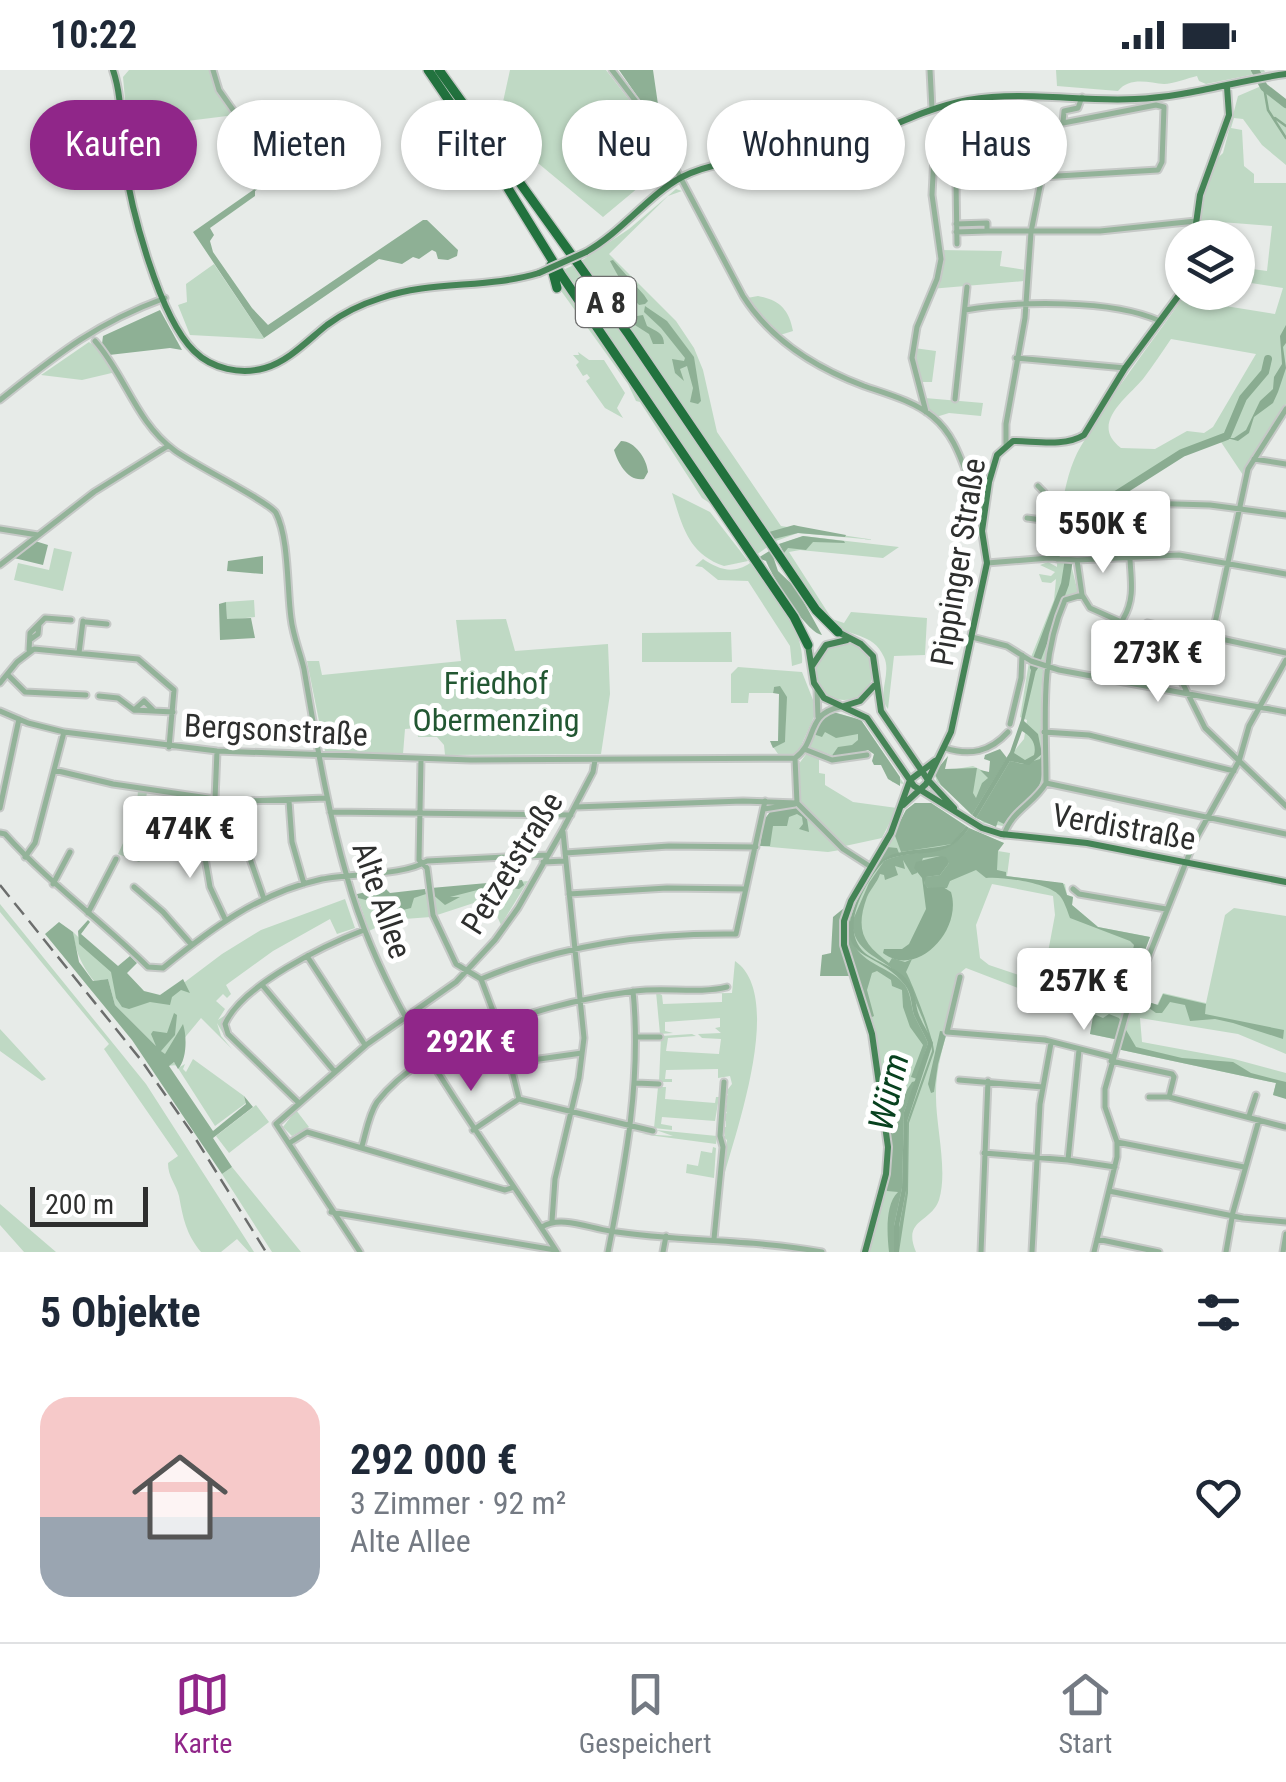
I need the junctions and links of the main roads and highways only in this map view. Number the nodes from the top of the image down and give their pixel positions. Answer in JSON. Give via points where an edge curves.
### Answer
{"nodes":[{"id":1,"x":114,"y":70,"type":"edge"},
{"id":2,"x":428,"y":70,"type":"edge"},
{"id":3,"x":439,"y":70,"type":"edge"},
{"id":4,"x":1284,"y":72,"type":"edge"},
{"id":5,"x":1227,"y":87,"type":"junction"},
{"id":6,"x":1196,"y":220,"type":"edge"},
{"id":7,"x":548,"y":253,"type":"junction"},
{"id":8,"x":558,"y":288,"type":"dead end"},
{"id":9,"x":1170,"y":310,"type":"edge"},
{"id":10,"x":710,"y":506,"type":"dead end"},
{"id":11,"x":728,"y":520,"type":"junction"},
{"id":12,"x":838,"y":632,"type":"joint"},
{"id":13,"x":853,"y":640,"type":"junction"},
{"id":14,"x":808,"y":645,"type":"joint"},
{"id":15,"x":811,"y":668,"type":"junction"},
{"id":16,"x":877,"y":682,"type":"junction"},
{"id":17,"x":843,"y":706,"type":"junction"},
{"id":18,"x":937,"y":760,"type":"junction"},
{"id":19,"x":921,"y":770,"type":"junction"},
{"id":20,"x":910,"y":780,"type":"junction"},
{"id":21,"x":928,"y":780,"type":"junction"},
{"id":22,"x":920,"y":791,"type":"junction"},
{"id":23,"x":904,"y":805,"type":"junction"},
{"id":24,"x":958,"y":812,"type":"junction"},
{"id":25,"x":1286,"y":882,"type":"edge"},
{"id":26,"x":865,"y":1252,"type":"edge"}],
"edges":[{"from":1,"to":5,"type":"main road","bridge":true,"via":[[130,196],[147,259],[179,331],[197,354],[228,369],[250,370],[282,361],[332,321],[378,299],[539,273],[618,232],[681,178],[727,162],[836,148],[932,109],[998,96],[1132,100]]},
{"from":2,"to":7,"type":"highway","number":"A 8"},
{"from":3,"to":12,"type":"highway","number":"A 8","via":[[816,610]]},
{"from":4,"to":5,"type":"main road"},
{"from":5,"to":6,"type":"main road","via":[[1228,115]]},
{"from":7,"to":8,"type":"highway"},
{"from":7,"to":11,"type":"highway","number":"A 8"},
{"from":9,"to":18,"type":"main road","name":"Pippinger Straße","via":[[1125,368],[1090,430],[1078,440],[1013,441],[994,461],[972,637]]},
{"from":10,"to":11,"type":"highway"},
{"from":11,"to":14,"type":"highway","number":"A 8"},
{"from":12,"to":13,"type":"main road"},
{"from":13,"to":15,"type":"main road","via":[[826,645]]},
{"from":13,"to":16,"type":"main road","name":"Verdistraße","via":[[873,656]]},
{"from":14,"to":15,"type":"main road"},
{"from":15,"to":17,"type":"main road","name":"Verdistraße","via":[[817,690]]},
{"from":16,"to":17,"type":"main road","via":[[867,696]]},
{"from":16,"to":19,"type":"main road","name":"Verdistraße","via":[[881,711]]},
{"from":17,"to":20,"type":"main road","name":"Verdistraße","via":[[866,718]]},
{"from":18,"to":19,"type":"main road","name":"Pippinger Straße"},
{"from":18,"to":21,"type":"main road","name":"Pippinger Straße"},
{"from":19,"to":20,"type":"main road","name":"Pippinger Straße"},
{"from":19,"to":21,"type":"main road","name":"Verdistraße"},
{"from":20,"to":22,"type":"main road","name":"Verdistraße"},
{"from":20,"to":23,"type":"main road","name":"Pippinger Straße"},
{"from":21,"to":22,"type":"main road","name":"Pippinger Straße"},
{"from":21,"to":24,"type":"main road","name":"Verdistraße"},
{"from":22,"to":23,"type":"main road","name":"Pippinger Straße"},
{"from":22,"to":24,"type":"main road","name":"Verdistraße"},
{"from":23,"to":26,"type":"main road","name":"Pippinger Straße","via":[[842,930],[872,1034],[888,1147]]},
{"from":24,"to":25,"type":"main road","name":"Verdistraße","via":[[1004,834]]}]}
